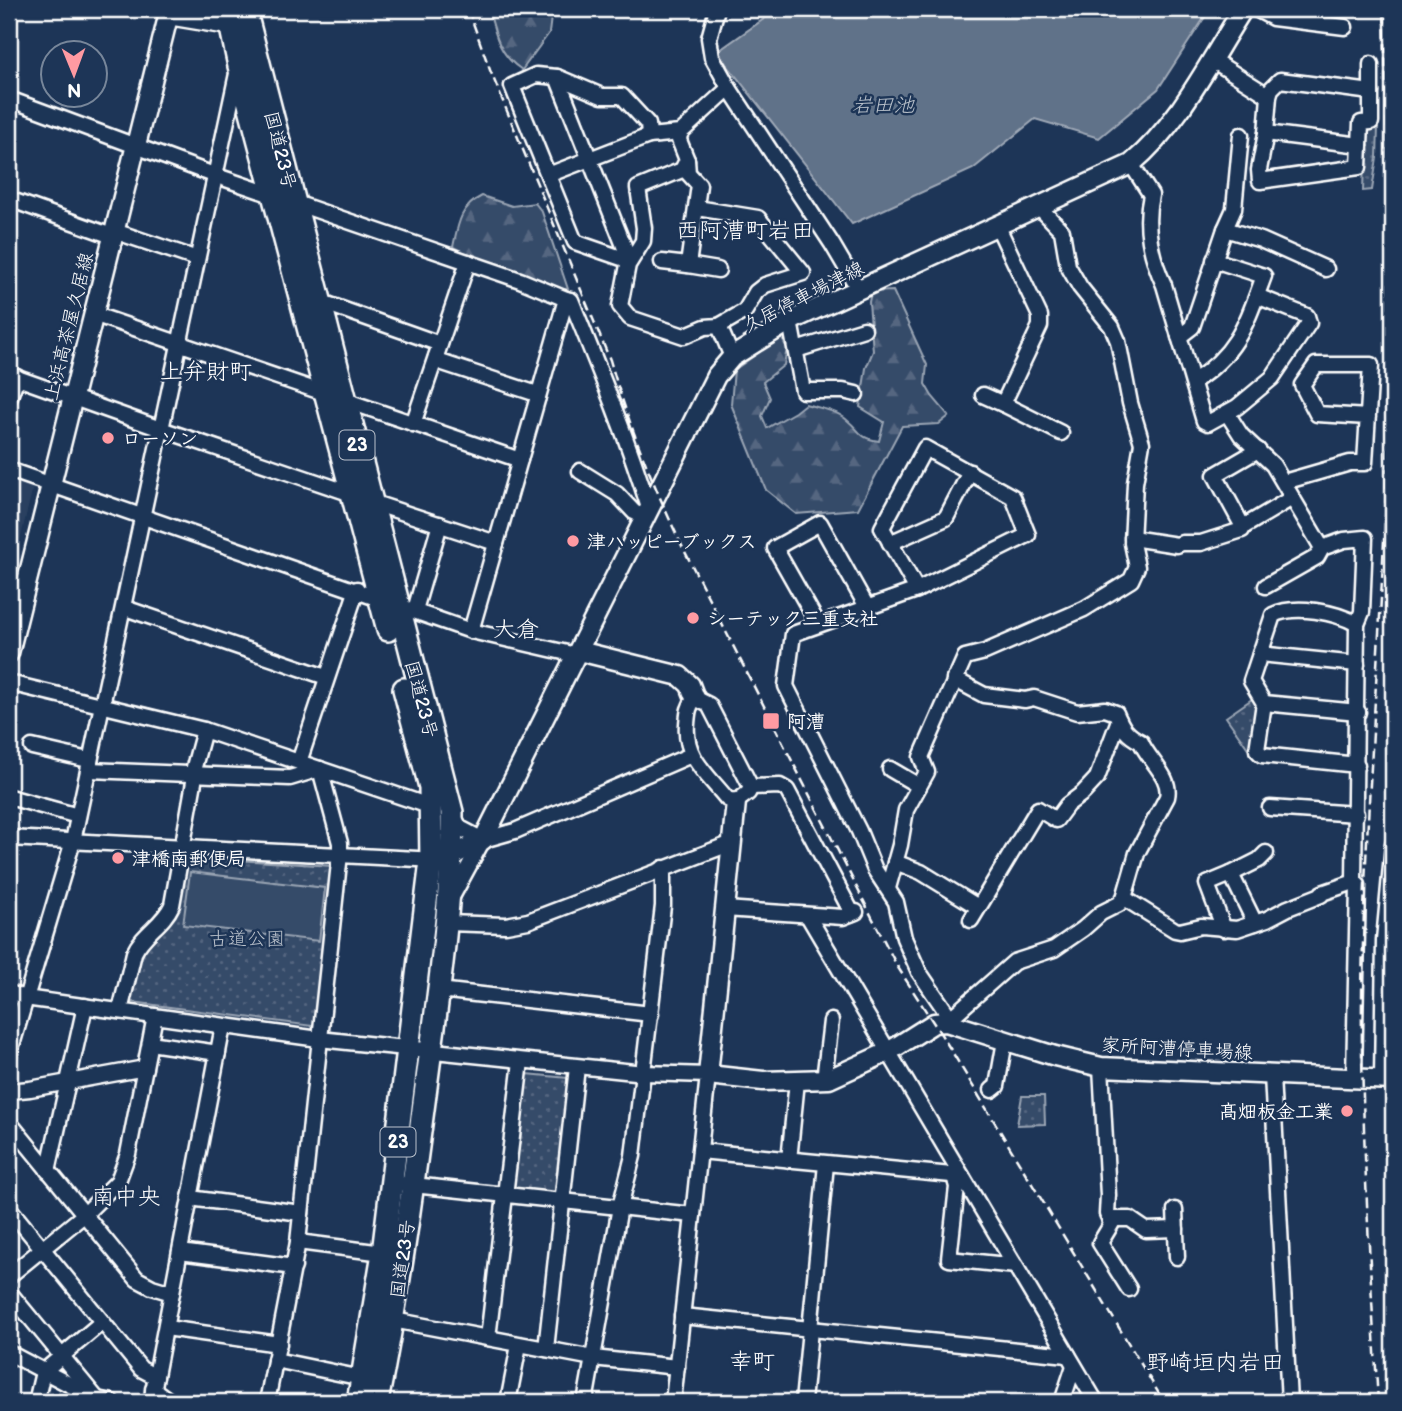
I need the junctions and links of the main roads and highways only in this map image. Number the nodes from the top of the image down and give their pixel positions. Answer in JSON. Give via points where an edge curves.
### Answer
{"nodes":[{"id":1,"x":1242,"y":9,"type":"edge"},
{"id":2,"x":169,"y":13,"type":"edge"},
{"id":3,"x":235,"y":14,"type":"edge"},
{"id":4,"x":284,"y":198,"type":"junction"},
{"id":5,"x":336,"y":397,"type":"junction"},
{"id":6,"x":9,"y":653,"type":"edge"},
{"id":7,"x":578,"y":653,"type":"junction"},
{"id":8,"x":695,"y":698,"type":"road end"},
{"id":9,"x":736,"y":802,"type":"road end"},
{"id":10,"x":442,"y":859,"type":"junction"},
{"id":11,"x":420,"y":1050,"type":"junction"},
{"id":12,"x":1387,"y":1079,"type":"edge"},
{"id":13,"x":403,"y":1183,"type":"junction"},
{"id":14,"x":358,"y":1402,"type":"edge"},
{"id":15,"x":377,"y":1402,"type":"edge"}],
"edges":[{"from":1,"to":7,"type":"main road","name":"久居停車場津線","via":[[1156,141],[1131,164],[790,321],[732,357],[716,376]]},
{"from":2,"to":6,"type":"main road","name":"上浜高茶屋久居線"},
{"from":3,"to":4,"type":"highway","name":"国道23号","number":"23"},
{"from":3,"to":4,"type":"highway","name":"国道23号","number":"23","via":[[239,66]]},
{"from":4,"to":5,"type":"highway","name":"国道23号","number":"23"},
{"from":4,"to":5,"type":"highway","name":"国道23号","number":"23","via":[[319,301]]},
{"from":5,"to":10,"type":"highway","name":"国道23号","number":"23","via":[[362,498],[397,604],[430,787],[442,809]]},
{"from":7,"to":8,"type":"main road","via":[[680,676]]},
{"from":7,"to":10,"type":"main road","name":"久居停車場津線","via":[[483,840]]},
{"from":9,"to":12,"type":"main road","name":"家所阿漕停車場線","via":[[708,1075],[763,1081],[824,1080],[888,1052],[934,1023],[946,1022],[1101,1067]]},
{"from":10,"to":11,"type":"highway","name":"国道23号","number":"23"},
{"from":10,"to":11,"type":"highway","name":"国道23号","number":"23","via":[[448,913],[439,990]]},
{"from":11,"to":13,"type":"highway","name":"国道23号","number":"23"},
{"from":13,"to":14,"type":"highway","name":"国道23号","number":"23","via":[[383,1253]]},
{"from":13,"to":15,"type":"highway","name":"国道23号","number":"23","via":[[393,1320]]}]}
